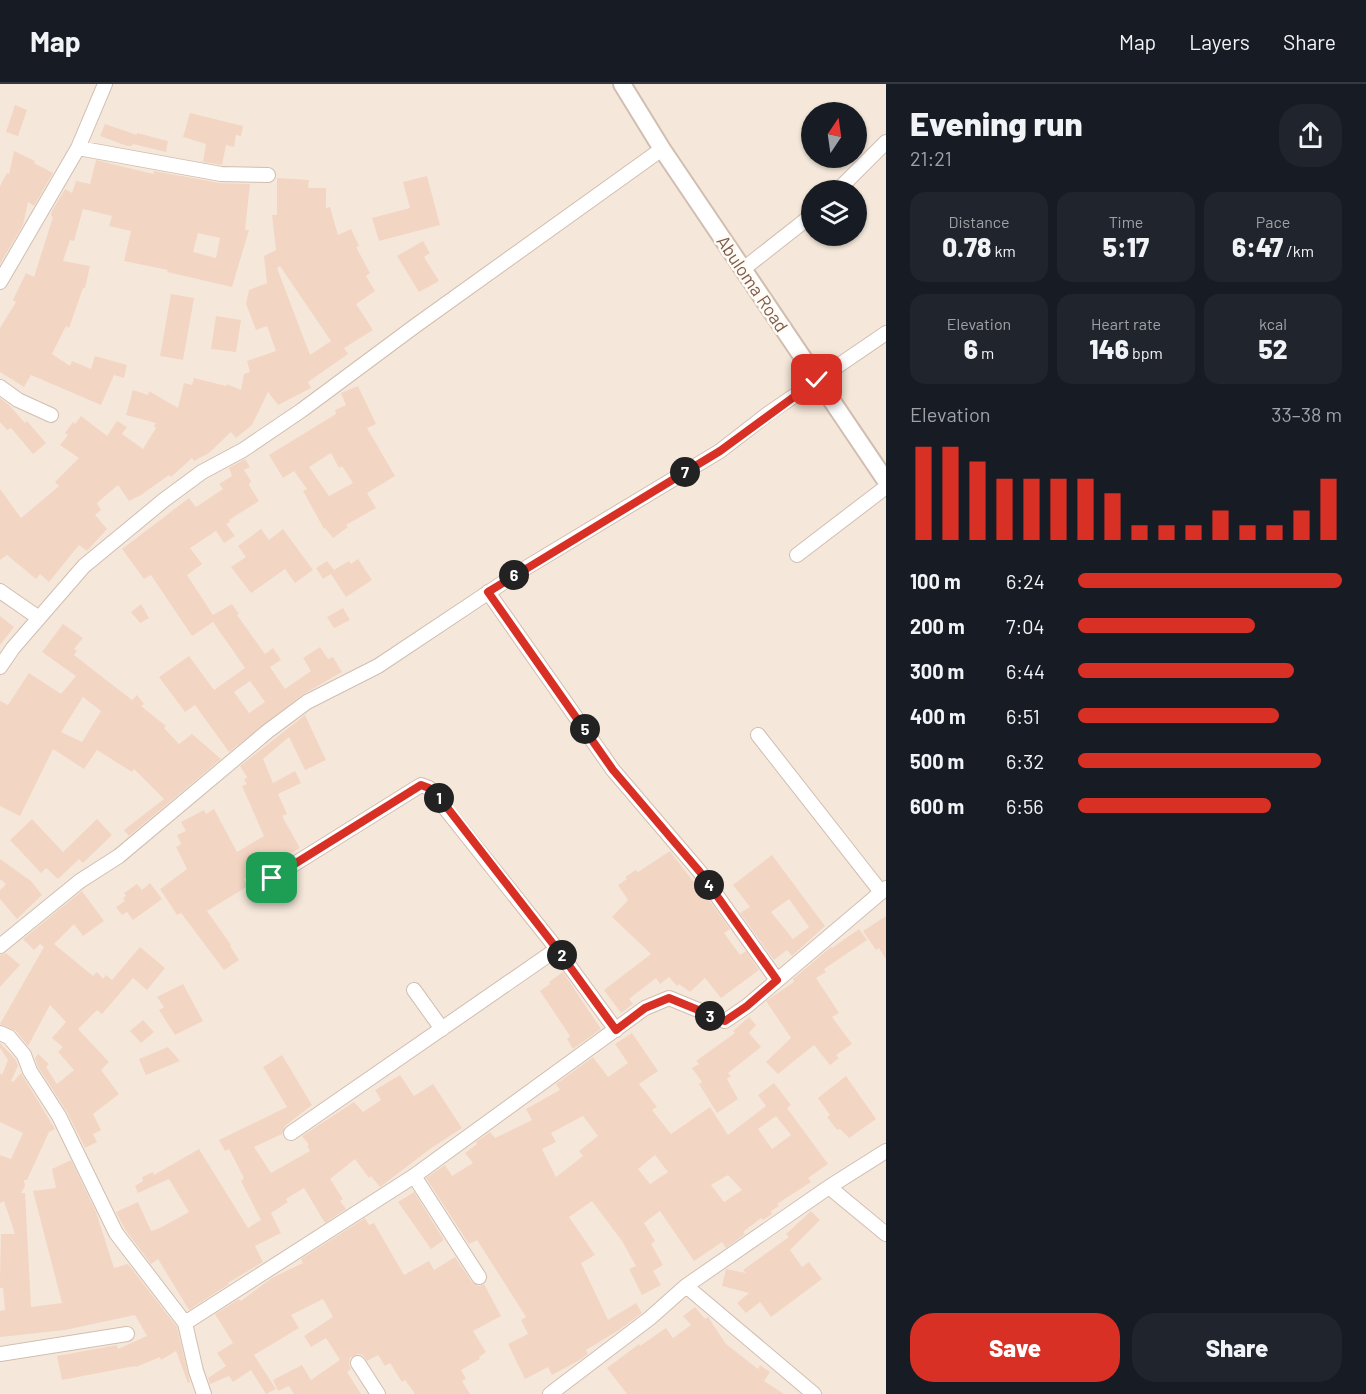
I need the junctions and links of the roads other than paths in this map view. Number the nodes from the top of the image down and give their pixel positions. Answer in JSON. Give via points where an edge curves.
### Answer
{"nodes":[{"id":1,"x":105,"y":84,"type":"edge"},
{"id":2,"x":622,"y":84,"type":"edge"},
{"id":3,"x":886,"y":142,"type":"edge"},
{"id":4,"x":78,"y":148,"type":"junction"},
{"id":5,"x":662,"y":149,"type":"junction"},
{"id":6,"x":268,"y":175,"type":"dead end"},
{"id":7,"x":848,"y":180,"type":"edge"},
{"id":8,"x":801,"y":224,"type":"edge"},
{"id":9,"x":742,"y":270,"type":"junction"},
{"id":10,"x":0,"y":282,"type":"edge"},
{"id":11,"x":886,"y":333,"type":"edge"},
{"id":12,"x":817,"y":380,"type":"junction"},
{"id":13,"x":0,"y":387,"type":"edge"},
{"id":14,"x":51,"y":415,"type":"dead end"},
{"id":15,"x":886,"y":481,"type":"edge"},
{"id":16,"x":886,"y":487,"type":"edge"},
{"id":17,"x":797,"y":555,"type":"dead end"},
{"id":18,"x":0,"y":591,"type":"edge"},
{"id":19,"x":488,"y":592,"type":"junction"},
{"id":20,"x":39,"y":618,"type":"junction"},
{"id":21,"x":0,"y":667,"type":"edge"},
{"id":22,"x":758,"y":735,"type":"dead end"},
{"id":23,"x":272,"y":878,"type":"dead end"},
{"id":24,"x":884,"y":890,"type":"edge"},
{"id":25,"x":0,"y":946,"type":"edge"},
{"id":26,"x":557,"y":949,"type":"junction"},
{"id":27,"x":777,"y":980,"type":"junction"},
{"id":28,"x":414,"y":990,"type":"dead end"},
{"id":29,"x":442,"y":1029,"type":"junction"},
{"id":30,"x":616,"y":1030,"type":"junction"},
{"id":31,"x":0,"y":1034,"type":"edge"},
{"id":32,"x":291,"y":1133,"type":"dead end"},
{"id":33,"x":886,"y":1151,"type":"edge"},
{"id":34,"x":414,"y":1176,"type":"junction"},
{"id":35,"x":829,"y":1187,"type":"junction"},
{"id":36,"x":886,"y":1234,"type":"edge"},
{"id":37,"x":479,"y":1276,"type":"dead end"},
{"id":38,"x":686,"y":1286,"type":"junction"},
{"id":39,"x":185,"y":1323,"type":"junction"},
{"id":40,"x":127,"y":1334,"type":"dead end"},
{"id":41,"x":0,"y":1354,"type":"edge"},
{"id":42,"x":358,"y":1363,"type":"dead end"},
{"id":43,"x":204,"y":1394,"type":"edge"},
{"id":44,"x":378,"y":1394,"type":"edge"},
{"id":45,"x":550,"y":1394,"type":"edge"},
{"id":46,"x":814,"y":1394,"type":"edge"}],
"edges":[{"from":1,"to":4,"type":"street"},
{"from":2,"to":5,"type":"street","name":"Abuloma Road"},
{"from":3,"to":7,"type":"street"},
{"from":4,"to":6,"type":"street","via":[[221,174]]},
{"from":4,"to":10,"type":"street"},
{"from":5,"to":9,"type":"street","name":"Abuloma Road"},
{"from":5,"to":20,"type":"street","via":[[302,410],[164,500],[84,566]]},
{"from":8,"to":9,"type":"street"},
{"from":9,"to":12,"type":"street","name":"Abuloma Road"},
{"from":11,"to":12,"type":"street"},
{"from":12,"to":15,"type":"street","name":"Abuloma Road"},
{"from":12,"to":19,"type":"street","via":[[720,451]]},
{"from":13,"to":14,"type":"street"},
{"from":16,"to":17,"type":"street"},
{"from":18,"to":20,"type":"street"},
{"from":19,"to":25,"type":"street","via":[[378,666],[307,702],[119,856],[72,887]]},
{"from":19,"to":27,"type":"street","via":[[613,770],[700,872]]},
{"from":20,"to":21,"type":"street"},
{"from":22,"to":24,"type":"street"},
{"from":23,"to":26,"type":"street","via":[[421,785],[439,797]]},
{"from":24,"to":27,"type":"street"},
{"from":26,"to":29,"type":"street"},
{"from":26,"to":30,"type":"street"},
{"from":27,"to":30,"type":"street","via":[[725,1021],[669,998],[645,1008]]},
{"from":28,"to":29,"type":"street"},
{"from":29,"to":32,"type":"street"},
{"from":30,"to":34,"type":"street"},
{"from":31,"to":39,"type":"street","via":[[9,1037],[24,1055],[59,1116],[116,1233]]},
{"from":33,"to":35,"type":"street"},
{"from":34,"to":37,"type":"street"},
{"from":34,"to":39,"type":"street"},
{"from":35,"to":36,"type":"street"},
{"from":35,"to":38,"type":"street"},
{"from":38,"to":45,"type":"street"},
{"from":38,"to":46,"type":"street"},
{"from":39,"to":43,"type":"street"},
{"from":40,"to":41,"type":"street"},
{"from":42,"to":44,"type":"street"}]}
